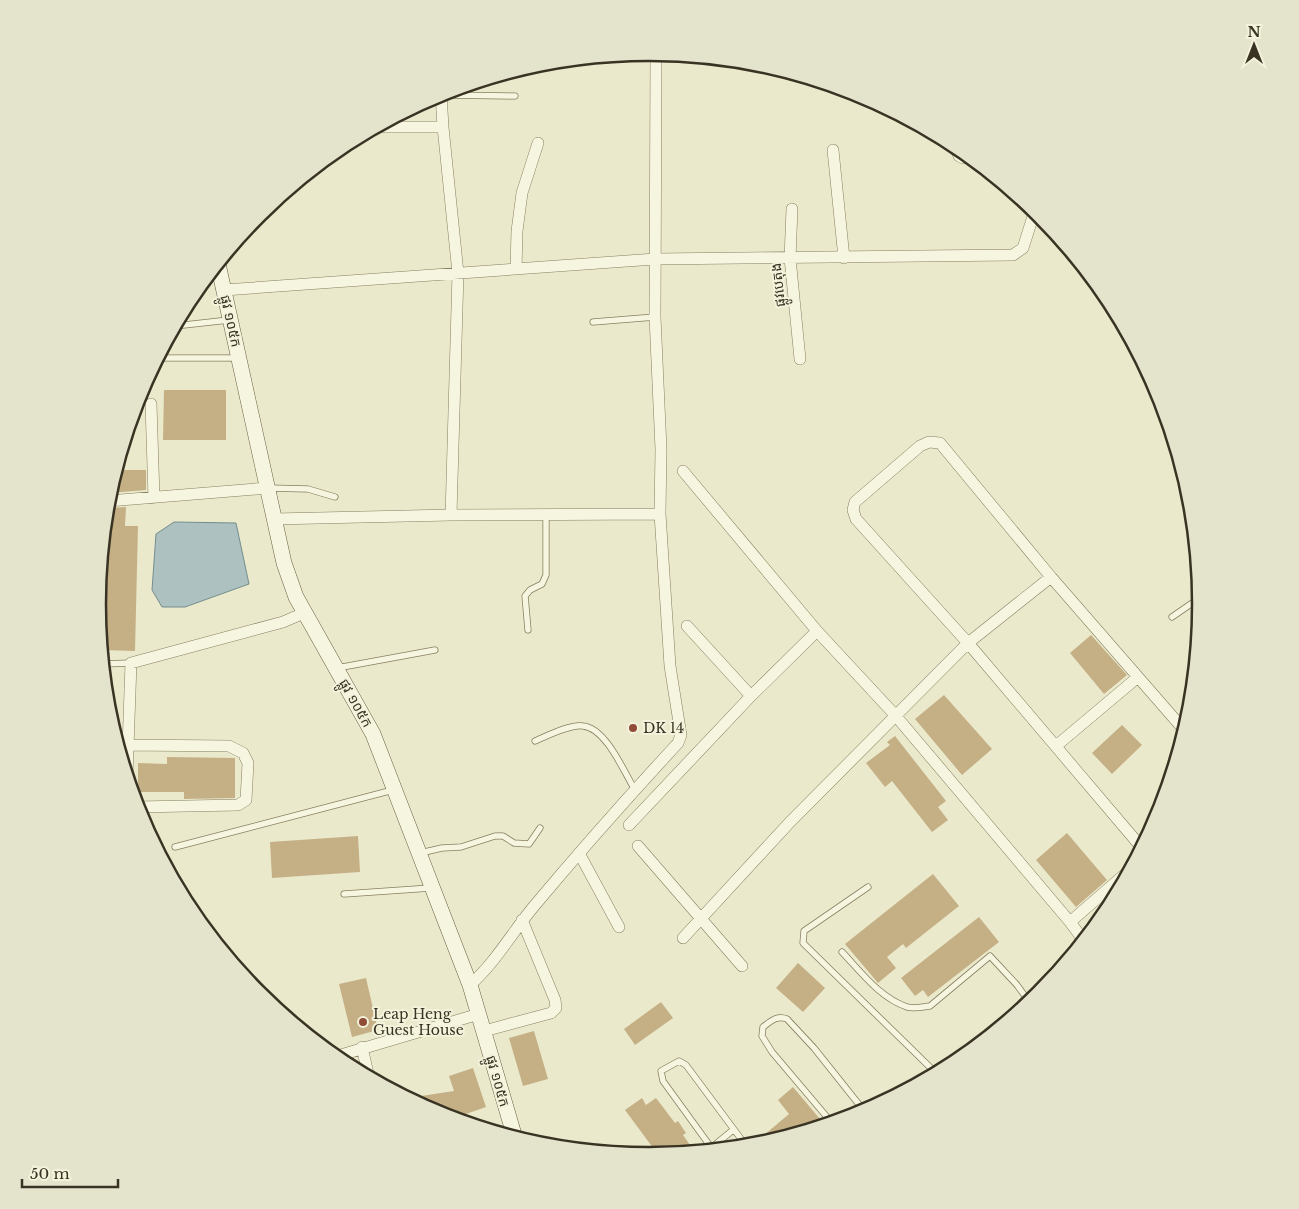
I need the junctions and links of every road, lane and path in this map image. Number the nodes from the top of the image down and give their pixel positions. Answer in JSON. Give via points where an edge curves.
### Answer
{"nodes":[{"id":1,"x":656,"y":61,"type":"edge"},
{"id":2,"x":463,"y":95,"type":"edge"},
{"id":3,"x":515,"y":96,"type":"dead end"},
{"id":4,"x":441,"y":103,"type":"edge"},
{"id":5,"x":391,"y":127,"type":"edge"},
{"id":6,"x":442,"y":127,"type":"junction"},
{"id":7,"x":538,"y":143,"type":"dead end"},
{"id":8,"x":833,"y":150,"type":"dead end"},
{"id":9,"x":792,"y":209,"type":"dead end"},
{"id":10,"x":1032,"y":218,"type":"edge"},
{"id":11,"x":790,"y":258,"type":"junction"},
{"id":12,"x":844,"y":258,"type":"junction"},
{"id":13,"x":655,"y":259,"type":"junction"},
{"id":14,"x":516,"y":269,"type":"junction"},
{"id":15,"x":220,"y":273,"type":"edge"},
{"id":16,"x":458,"y":273,"type":"junction"},
{"id":17,"x":224,"y":290,"type":"junction"},
{"id":18,"x":655,"y":316,"type":"junction"},
{"id":19,"x":231,"y":320,"type":"junction"},
{"id":20,"x":593,"y":322,"type":"dead end"},
{"id":21,"x":184,"y":325,"type":"edge"},
{"id":22,"x":165,"y":358,"type":"edge"},
{"id":23,"x":239,"y":358,"type":"junction"},
{"id":24,"x":800,"y":358,"type":"dead end"},
{"id":25,"x":151,"y":404,"type":"dead end"},
{"id":26,"x":683,"y":471,"type":"dead end"},
{"id":27,"x":268,"y":488,"type":"junction"},
{"id":28,"x":334,"y":497,"type":"dead end"},
{"id":29,"x":154,"y":498,"type":"junction"},
{"id":30,"x":117,"y":500,"type":"edge"},
{"id":31,"x":660,"y":514,"type":"junction"},
{"id":32,"x":451,"y":515,"type":"junction"},
{"id":33,"x":546,"y":515,"type":"junction"},
{"id":34,"x":274,"y":519,"type":"junction"},
{"id":35,"x":1051,"y":577,"type":"junction"},
{"id":36,"x":1193,"y":603,"type":"edge"},
{"id":37,"x":304,"y":613,"type":"junction"},
{"id":38,"x":1172,"y":617,"type":"dead end"},
{"id":39,"x":687,"y":626,"type":"dead end"},
{"id":40,"x":528,"y":630,"type":"dead end"},
{"id":41,"x":817,"y":631,"type":"junction"},
{"id":42,"x":968,"y":643,"type":"junction"},
{"id":43,"x":435,"y":650,"type":"dead end"},
{"id":44,"x":131,"y":663,"type":"junction"},
{"id":45,"x":110,"y":664,"type":"edge"},
{"id":46,"x":337,"y":668,"type":"junction"},
{"id":47,"x":1138,"y":677,"type":"junction"},
{"id":48,"x":750,"y":696,"type":"junction"},
{"id":49,"x":895,"y":715,"type":"junction"},
{"id":50,"x":1179,"y":725,"type":"edge"},
{"id":51,"x":535,"y":741,"type":"dead end"},
{"id":52,"x":128,"y":745,"type":"junction"},
{"id":53,"x":1056,"y":746,"type":"junction"},
{"id":54,"x":128,"y":754,"type":"edge"},
{"id":55,"x":395,"y":789,"type":"junction"},
{"id":56,"x":635,"y":790,"type":"junction"},
{"id":57,"x":146,"y":807,"type":"edge"},
{"id":58,"x":629,"y":825,"type":"dead end"},
{"id":59,"x":540,"y":828,"type":"dead end"},
{"id":60,"x":1138,"y":843,"type":"edge"},
{"id":61,"x":638,"y":846,"type":"dead end"},
{"id":62,"x":175,"y":847,"type":"dead end"},
{"id":63,"x":579,"y":852,"type":"junction"},
{"id":64,"x":420,"y":853,"type":"junction"},
{"id":65,"x":1116,"y":882,"type":"edge"},
{"id":66,"x":868,"y":887,"type":"dead end"},
{"id":67,"x":433,"y":888,"type":"junction"},
{"id":68,"x":344,"y":894,"type":"dead end"},
{"id":69,"x":702,"y":918,"type":"junction"},
{"id":70,"x":522,"y":920,"type":"junction"},
{"id":71,"x":1070,"y":922,"type":"junction"},
{"id":72,"x":618,"y":927,"type":"dead end"},
{"id":73,"x":1080,"y":935,"type":"edge"},
{"id":74,"x":683,"y":938,"type":"dead end"},
{"id":75,"x":842,"y":952,"type":"dead end"},
{"id":76,"x":742,"y":966,"type":"dead end"},
{"id":77,"x":470,"y":984,"type":"junction"},
{"id":78,"x":1026,"y":997,"type":"edge"},
{"id":79,"x":479,"y":1014,"type":"junction"},
{"id":80,"x":484,"y":1031,"type":"junction"},
{"id":81,"x":362,"y":1047,"type":"junction"},
{"id":82,"x":344,"y":1053,"type":"edge"},
{"id":83,"x":367,"y":1068,"type":"edge"},
{"id":84,"x":931,"y":1068,"type":"edge"},
{"id":85,"x":859,"y":1105,"type":"edge"},
{"id":86,"x":827,"y":1118,"type":"edge"},
{"id":87,"x":512,"y":1130,"type":"edge"},
{"id":88,"x":733,"y":1130,"type":"junction"},
{"id":89,"x":741,"y":1139,"type":"edge"},
{"id":90,"x":718,"y":1143,"type":"edge"},
{"id":91,"x":709,"y":1144,"type":"edge"}],
"edges":[{"from":1,"to":13,"type":"street"},
{"from":2,"to":3,"type":"lane"},
{"from":4,"to":6,"type":"street"},
{"from":5,"to":6,"type":"street"},
{"from":6,"to":16,"type":"street"},
{"from":7,"to":14,"type":"street","via":[[522,193]]},
{"from":8,"to":12,"type":"street"},
{"from":9,"to":11,"type":"street","name":"ផ្លូវបេតុង"},
{"from":10,"to":12,"type":"street","via":[[1023,248],[1012,255]]},
{"from":11,"to":12,"type":"street"},
{"from":11,"to":13,"type":"street"},
{"from":11,"to":24,"type":"street","name":"ផ្លូវបេតុង"},
{"from":13,"to":14,"type":"street"},
{"from":13,"to":18,"type":"street"},
{"from":14,"to":16,"type":"street"},
{"from":15,"to":17,"type":"main road","name":"ផ្លូវ ១០៥ក"},
{"from":16,"to":17,"type":"street"},
{"from":16,"to":32,"type":"street"},
{"from":17,"to":19,"type":"main road","name":"ផ្លូវ ១០៥ក"},
{"from":18,"to":20,"type":"lane"},
{"from":18,"to":31,"type":"street","via":[[661,449]]},
{"from":19,"to":21,"type":"lane"},
{"from":19,"to":23,"type":"main road","name":"ផ្លូវ ១០៥ក"},
{"from":22,"to":23,"type":"lane"},
{"from":23,"to":27,"type":"main road","name":"ផ្លូវ ១០៥ក"},
{"from":25,"to":29,"type":"street"},
{"from":26,"to":41,"type":"street"},
{"from":27,"to":28,"type":"lane","via":[[308,489]]},
{"from":27,"to":29,"type":"street"},
{"from":27,"to":34,"type":"main road","name":"ផ្លូវ ១០៥ក"},
{"from":29,"to":30,"type":"street"},
{"from":31,"to":33,"type":"street"},
{"from":31,"to":56,"type":"street","via":[[669,649],[681,735],[678,743]]},
{"from":32,"to":33,"type":"street"},
{"from":32,"to":34,"type":"street"},
{"from":33,"to":40,"type":"lane","via":[[546,575],[542,584],[525,596]]},
{"from":34,"to":37,"type":"main road","name":"ផ្លូវ ១០៥ក","via":[[284,563]]},
{"from":35,"to":42,"type":"street"},
{"from":35,"to":42,"type":"street","via":[[940,443],[929,442],[920,446],[854,502],[853,510],[856,519]]},
{"from":35,"to":47,"type":"street"},
{"from":36,"to":38,"type":"lane"},
{"from":37,"to":44,"type":"street","via":[[283,622]]},
{"from":37,"to":46,"type":"main road","name":"ផ្លូវ ១០៥ក"},
{"from":39,"to":48,"type":"street"},
{"from":41,"to":48,"type":"street"},
{"from":41,"to":49,"type":"street"},
{"from":42,"to":49,"type":"street"},
{"from":42,"to":53,"type":"street"},
{"from":43,"to":46,"type":"lane"},
{"from":44,"to":45,"type":"lane"},
{"from":44,"to":52,"type":"street"},
{"from":46,"to":55,"type":"main road","name":"ផ្លូវ ១០៥ក","via":[[373,734]]},
{"from":47,"to":50,"type":"street"},
{"from":47,"to":53,"type":"street"},
{"from":48,"to":58,"type":"street"},
{"from":49,"to":69,"type":"street"},
{"from":49,"to":71,"type":"street"},
{"from":51,"to":56,"type":"lane","via":[[572,727],[592,728],[605,739]]},
{"from":52,"to":54,"type":"street"},
{"from":52,"to":57,"type":"street","via":[[229,746],[243,753],[248,763],[246,800],[238,805]]},
{"from":53,"to":60,"type":"street"},
{"from":55,"to":62,"type":"lane"},
{"from":55,"to":64,"type":"main road","name":"ផ្លូវ ១០៥ក"},
{"from":56,"to":63,"type":"street"},
{"from":59,"to":64,"type":"lane","via":[[529,844],[495,836],[461,848]]},
{"from":61,"to":69,"type":"street"},
{"from":63,"to":70,"type":"street"},
{"from":63,"to":72,"type":"street"},
{"from":64,"to":67,"type":"main road","name":"ផ្លូវ ១០៥ក"},
{"from":65,"to":71,"type":"street"},
{"from":66,"to":84,"type":"lane","via":[[804,931],[803,943]]},
{"from":67,"to":68,"type":"lane"},
{"from":67,"to":77,"type":"main road","name":"ផ្លូវ ១០៥ក"},
{"from":69,"to":74,"type":"street"},
{"from":69,"to":76,"type":"street"},
{"from":70,"to":77,"type":"street","via":[[484,973]]},
{"from":70,"to":80,"type":"street","via":[[556,1008],[551,1013]]},
{"from":71,"to":73,"type":"street"},
{"from":75,"to":78,"type":"lane","via":[[882,993],[907,1007],[930,1006],[990,956]]},
{"from":77,"to":79,"type":"main road","name":"ផ្លូវ ១០៥ក"},
{"from":79,"to":80,"type":"main road","name":"ផ្លូវ ១០៥ក"},
{"from":79,"to":81,"type":"street"},
{"from":80,"to":87,"type":"main road","name":"ផ្លូវ ១០៥ក"},
{"from":81,"to":82,"type":"street"},
{"from":81,"to":83,"type":"street"},
{"from":85,"to":86,"type":"lane","via":[[787,1019],[776,1017],[763,1027],[762,1036]]},
{"from":88,"to":89,"type":"lane"},
{"from":88,"to":90,"type":"lane"},
{"from":88,"to":91,"type":"lane","via":[[686,1065],[679,1061],[661,1071],[663,1081]]}]}
